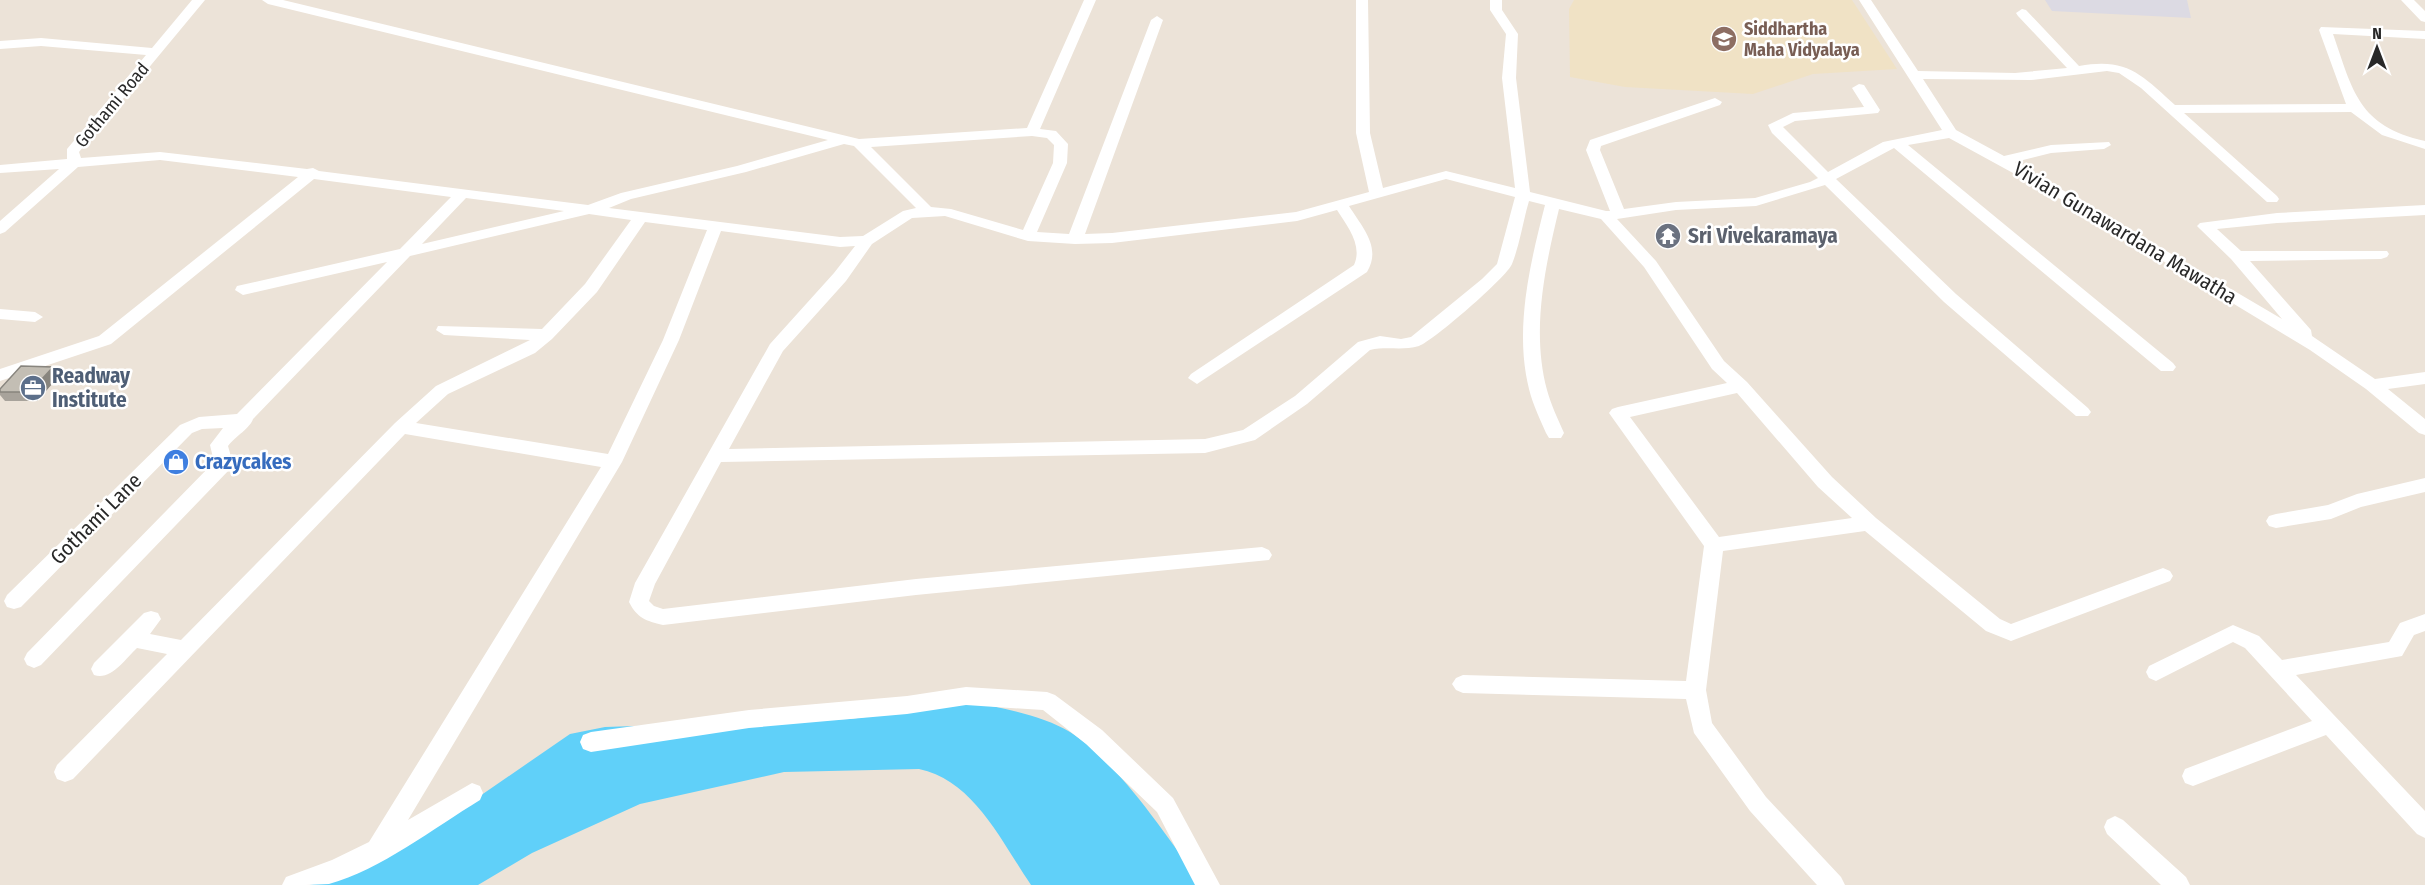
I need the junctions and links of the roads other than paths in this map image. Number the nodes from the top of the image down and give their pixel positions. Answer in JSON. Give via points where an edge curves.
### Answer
{"nodes":[{"id":1,"x":199,"y":0,"type":"edge"},
{"id":2,"x":268,"y":0,"type":"edge"},
{"id":3,"x":1090,"y":0,"type":"edge"},
{"id":4,"x":1362,"y":0,"type":"edge"},
{"id":5,"x":1496,"y":0,"type":"edge"},
{"id":6,"x":1865,"y":0,"type":"edge"},
{"id":7,"x":2407,"y":0,"type":"edge"},
{"id":8,"x":287,"y":2,"type":"edge"},
{"id":9,"x":2022,"y":13,"type":"dead end"},
{"id":10,"x":2425,"y":18,"type":"edge"},
{"id":11,"x":1157,"y":20,"type":"dead end"},
{"id":12,"x":2425,"y":35,"type":"edge"},
{"id":13,"x":0,"y":45,"type":"edge"},
{"id":14,"x":156,"y":52,"type":"junction"},
{"id":15,"x":2075,"y":69,"type":"junction"},
{"id":16,"x":1915,"y":75,"type":"junction"},
{"id":17,"x":1859,"y":88,"type":"dead end"},
{"id":18,"x":1715,"y":102,"type":"dead end"},
{"id":19,"x":2355,"y":108,"type":"junction"},
{"id":20,"x":2171,"y":109,"type":"junction"},
{"id":21,"x":1032,"y":132,"type":"junction"},
{"id":22,"x":1951,"y":133,"type":"junction"},
{"id":23,"x":844,"y":139,"type":"junction"},
{"id":24,"x":859,"y":143,"type":"junction"},
{"id":25,"x":1896,"y":143,"type":"junction"},
{"id":26,"x":2104,"y":145,"type":"dead end"},
{"id":27,"x":2424,"y":146,"type":"edge"},
{"id":28,"x":2003,"y":161,"type":"junction"},
{"id":29,"x":75,"y":162,"type":"junction"},
{"id":30,"x":0,"y":170,"type":"edge"},
{"id":31,"x":313,"y":172,"type":"junction"},
{"id":32,"x":1827,"y":180,"type":"junction"},
{"id":33,"x":463,"y":193,"type":"junction"},
{"id":34,"x":1377,"y":195,"type":"junction"},
{"id":35,"x":1522,"y":195,"type":"junction"},
{"id":36,"x":2272,"y":199,"type":"dead end"},
{"id":37,"x":1553,"y":203,"type":"junction"},
{"id":38,"x":1341,"y":205,"type":"junction"},
{"id":39,"x":589,"y":210,"type":"junction"},
{"id":40,"x":2425,"y":210,"type":"edge"},
{"id":41,"x":927,"y":211,"type":"junction"},
{"id":42,"x":1613,"y":215,"type":"junction"},
{"id":43,"x":642,"y":217,"type":"junction"},
{"id":44,"x":716,"y":225,"type":"junction"},
{"id":45,"x":0,"y":229,"type":"edge"},
{"id":46,"x":1028,"y":236,"type":"junction"},
{"id":47,"x":1075,"y":239,"type":"junction"},
{"id":48,"x":867,"y":241,"type":"junction"},
{"id":49,"x":407,"y":252,"type":"junction"},
{"id":50,"x":2381,"y":254,"type":"dead end"},
{"id":51,"x":2237,"y":256,"type":"junction"},
{"id":52,"x":243,"y":290,"type":"dead end"},
{"id":53,"x":0,"y":314,"type":"edge"},
{"id":54,"x":35,"y":317,"type":"dead end"},
{"id":55,"x":444,"y":330,"type":"dead end"},
{"id":56,"x":546,"y":335,"type":"junction"},
{"id":57,"x":2316,"y":346,"type":"junction"},
{"id":58,"x":2167,"y":367,"type":"dead end"},
{"id":59,"x":0,"y":375,"type":"edge"},
{"id":60,"x":1197,"y":378,"type":"dead end"},
{"id":61,"x":2425,"y":378,"type":"edge"},
{"id":62,"x":2372,"y":385,"type":"junction"},
{"id":63,"x":1741,"y":386,"type":"junction"},
{"id":64,"x":2082,"y":412,"type":"dead end"},
{"id":65,"x":245,"y":420,"type":"junction"},
{"id":66,"x":401,"y":427,"type":"junction"},
{"id":67,"x":2425,"y":429,"type":"edge"},
{"id":68,"x":1555,"y":433,"type":"dead end"},
{"id":69,"x":716,"y":456,"type":"junction"},
{"id":70,"x":613,"y":462,"type":"junction"},
{"id":71,"x":2425,"y":485,"type":"edge"},
{"id":72,"x":2276,"y":521,"type":"dead end"},
{"id":73,"x":1869,"y":523,"type":"junction"},
{"id":74,"x":1714,"y":545,"type":"junction"},
{"id":75,"x":1262,"y":555,"type":"dead end"},
{"id":76,"x":2163,"y":576,"type":"dead end"},
{"id":77,"x":14,"y":601,"type":"dead end"},
{"id":78,"x":151,"y":619,"type":"dead end"},
{"id":79,"x":2425,"y":622,"type":"edge"},
{"id":80,"x":133,"y":639,"type":"junction"},
{"id":81,"x":185,"y":649,"type":"junction"},
{"id":82,"x":34,"y":659,"type":"dead end"},
{"id":83,"x":101,"y":669,"type":"dead end"},
{"id":84,"x":2278,"y":669,"type":"junction"},
{"id":85,"x":2156,"y":672,"type":"dead end"},
{"id":86,"x":1463,"y":684,"type":"dead end"},
{"id":87,"x":1695,"y":690,"type":"junction"},
{"id":88,"x":2328,"y":724,"type":"junction"},
{"id":89,"x":591,"y":742,"type":"dead end"},
{"id":90,"x":65,"y":772,"type":"dead end"},
{"id":91,"x":2193,"y":776,"type":"dead end"},
{"id":92,"x":472,"y":793,"type":"dead end"},
{"id":93,"x":2115,"y":827,"type":"dead end"},
{"id":94,"x":2425,"y":827,"type":"edge"},
{"id":95,"x":377,"y":850,"type":"junction"},
{"id":96,"x":294,"y":885,"type":"edge"},
{"id":97,"x":1208,"y":885,"type":"edge"},
{"id":98,"x":1833,"y":885,"type":"edge"},
{"id":99,"x":2178,"y":885,"type":"edge"}],
"edges":[{"from":1,"to":14,"type":"street","name":"Gothami Road"},
{"from":2,"to":8,"type":"street"},
{"from":3,"to":21,"type":"street"},
{"from":4,"to":34,"type":"street","via":[[1363,133]]},
{"from":5,"to":35,"type":"street","via":[[1496,10],[1512,34],[1509,78]]},
{"from":6,"to":16,"type":"street","name":"Vivian Gunawardana Mawatha"},
{"from":7,"to":10,"type":"street"},
{"from":8,"to":23,"type":"street"},
{"from":9,"to":15,"type":"street"},
{"from":11,"to":47,"type":"street"},
{"from":12,"to":19,"type":"street","via":[[2325,30]]},
{"from":13,"to":14,"type":"street","via":[[41,42]]},
{"from":14,"to":29,"type":"street","name":"Gothami Road","via":[[72,152]]},
{"from":15,"to":16,"type":"street","via":[[2053,75],[1993,79]]},
{"from":15,"to":20,"type":"street","via":[[2116,68],[2128,72]]},
{"from":16,"to":22,"type":"street","name":"Vivian Gunawardana Mawatha"},
{"from":17,"to":32,"type":"street","via":[[1873,110],[1793,117],[1775,125]]},
{"from":18,"to":42,"type":"street","via":[[1595,143],[1593,150]]},
{"from":19,"to":20,"type":"street"},
{"from":19,"to":27,"type":"street","via":[[2383,129]]},
{"from":20,"to":36,"type":"street"},
{"from":21,"to":24,"type":"street"},
{"from":21,"to":46,"type":"street","via":[[1051,134],[1061,144],[1060,162]]},
{"from":22,"to":25,"type":"street"},
{"from":22,"to":28,"type":"street","name":"Vivian Gunawardana Mawatha"},
{"from":23,"to":24,"type":"street"},
{"from":23,"to":39,"type":"street","via":[[626,196]]},
{"from":24,"to":41,"type":"street"},
{"from":25,"to":32,"type":"street"},
{"from":25,"to":58,"type":"street"},
{"from":26,"to":28,"type":"street","via":[[2051,148]]},
{"from":28,"to":57,"type":"street","name":"Vivian Gunawardana Mawatha"},
{"from":29,"to":30,"type":"street"},
{"from":29,"to":31,"type":"street","via":[[169,157]]},
{"from":29,"to":45,"type":"street","name":"Gothami Road"},
{"from":31,"to":33,"type":"street"},
{"from":31,"to":59,"type":"street","via":[[105,340]]},
{"from":32,"to":42,"type":"street","via":[[1756,202],[1676,206]]},
{"from":32,"to":64,"type":"street","via":[[1950,298]]},
{"from":33,"to":39,"type":"street"},
{"from":33,"to":49,"type":"street"},
{"from":34,"to":35,"type":"street","via":[[1446,175]]},
{"from":34,"to":38,"type":"street"},
{"from":35,"to":37,"type":"street"},
{"from":35,"to":69,"type":"street","via":[[1504,265],[1488,283],[1417,341],[1364,346],[1301,400],[1249,435],[1205,446]]},
{"from":37,"to":42,"type":"street"},
{"from":37,"to":68,"type":"street","via":[[1539,256],[1531,340],[1537,387]]},
{"from":38,"to":47,"type":"street","via":[[1297,216]]},
{"from":38,"to":60,"type":"street","via":[[1366,246],[1367,259],[1361,268]]},
{"from":39,"to":43,"type":"street"},
{"from":39,"to":49,"type":"street"},
{"from":40,"to":51,"type":"street","via":[[2205,226]]},
{"from":41,"to":46,"type":"street","via":[[946,212]]},
{"from":41,"to":48,"type":"street","via":[[908,214]]},
{"from":42,"to":63,"type":"street","via":[[1718,364]]},
{"from":43,"to":44,"type":"street"},
{"from":43,"to":56,"type":"street","via":[[591,288]]},
{"from":44,"to":48,"type":"street","via":[[840,242]]},
{"from":44,"to":70,"type":"street","via":[[671,340]]},
{"from":46,"to":47,"type":"street"},
{"from":48,"to":69,"type":"street","via":[[776,348]]},
{"from":49,"to":52,"type":"street"},
{"from":49,"to":65,"type":"street"},
{"from":50,"to":51,"type":"street"},
{"from":51,"to":57,"type":"street"},
{"from":53,"to":54,"type":"street"},
{"from":55,"to":56,"type":"street"},
{"from":56,"to":66,"type":"street","via":[[529,350],[442,390]]},
{"from":57,"to":62,"type":"street","name":"Vivian Gunawardana Mawatha"},
{"from":61,"to":62,"type":"street"},
{"from":62,"to":67,"type":"street","name":"Vivian Gunawardana Mawatha"},
{"from":63,"to":73,"type":"street","via":[[1826,482]]},
{"from":63,"to":74,"type":"street","via":[[1618,412]]},
{"from":65,"to":77,"type":"street","name":"Gothami Lane","via":[[199,423],[186,429]]},
{"from":65,"to":82,"type":"street","via":[[219,445],[224,464]]},
{"from":66,"to":70,"type":"street"},
{"from":66,"to":81,"type":"street"},
{"from":69,"to":75,"type":"street","via":[[645,583],[639,602],[647,613],[663,617],[916,587]]},
{"from":70,"to":95,"type":"street"},
{"from":71,"to":72,"type":"street","via":[[2357,501],[2331,512]]},
{"from":73,"to":74,"type":"street"},
{"from":73,"to":76,"type":"street","via":[[1993,625],[2011,633]]},
{"from":74,"to":87,"type":"street"},
{"from":78,"to":80,"type":"street"},
{"from":79,"to":84,"type":"street","via":[[2408,629],[2395,650]]},
{"from":80,"to":81,"type":"street"},
{"from":80,"to":83,"type":"street"},
{"from":81,"to":90,"type":"street"},
{"from":84,"to":85,"type":"street","via":[[2252,642],[2234,633]]},
{"from":84,"to":88,"type":"street"},
{"from":86,"to":87,"type":"street"},
{"from":87,"to":98,"type":"street","via":[[1702,726],[1758,804]]},
{"from":88,"to":91,"type":"street"},
{"from":88,"to":94,"type":"street"},
{"from":89,"to":97,"type":"street","via":[[749,719],[966,696],[1047,701],[1094,737],[1165,805]]},
{"from":92,"to":95,"type":"street"},
{"from":93,"to":99,"type":"street"},
{"from":95,"to":96,"type":"street","via":[[320,878]]}]}
